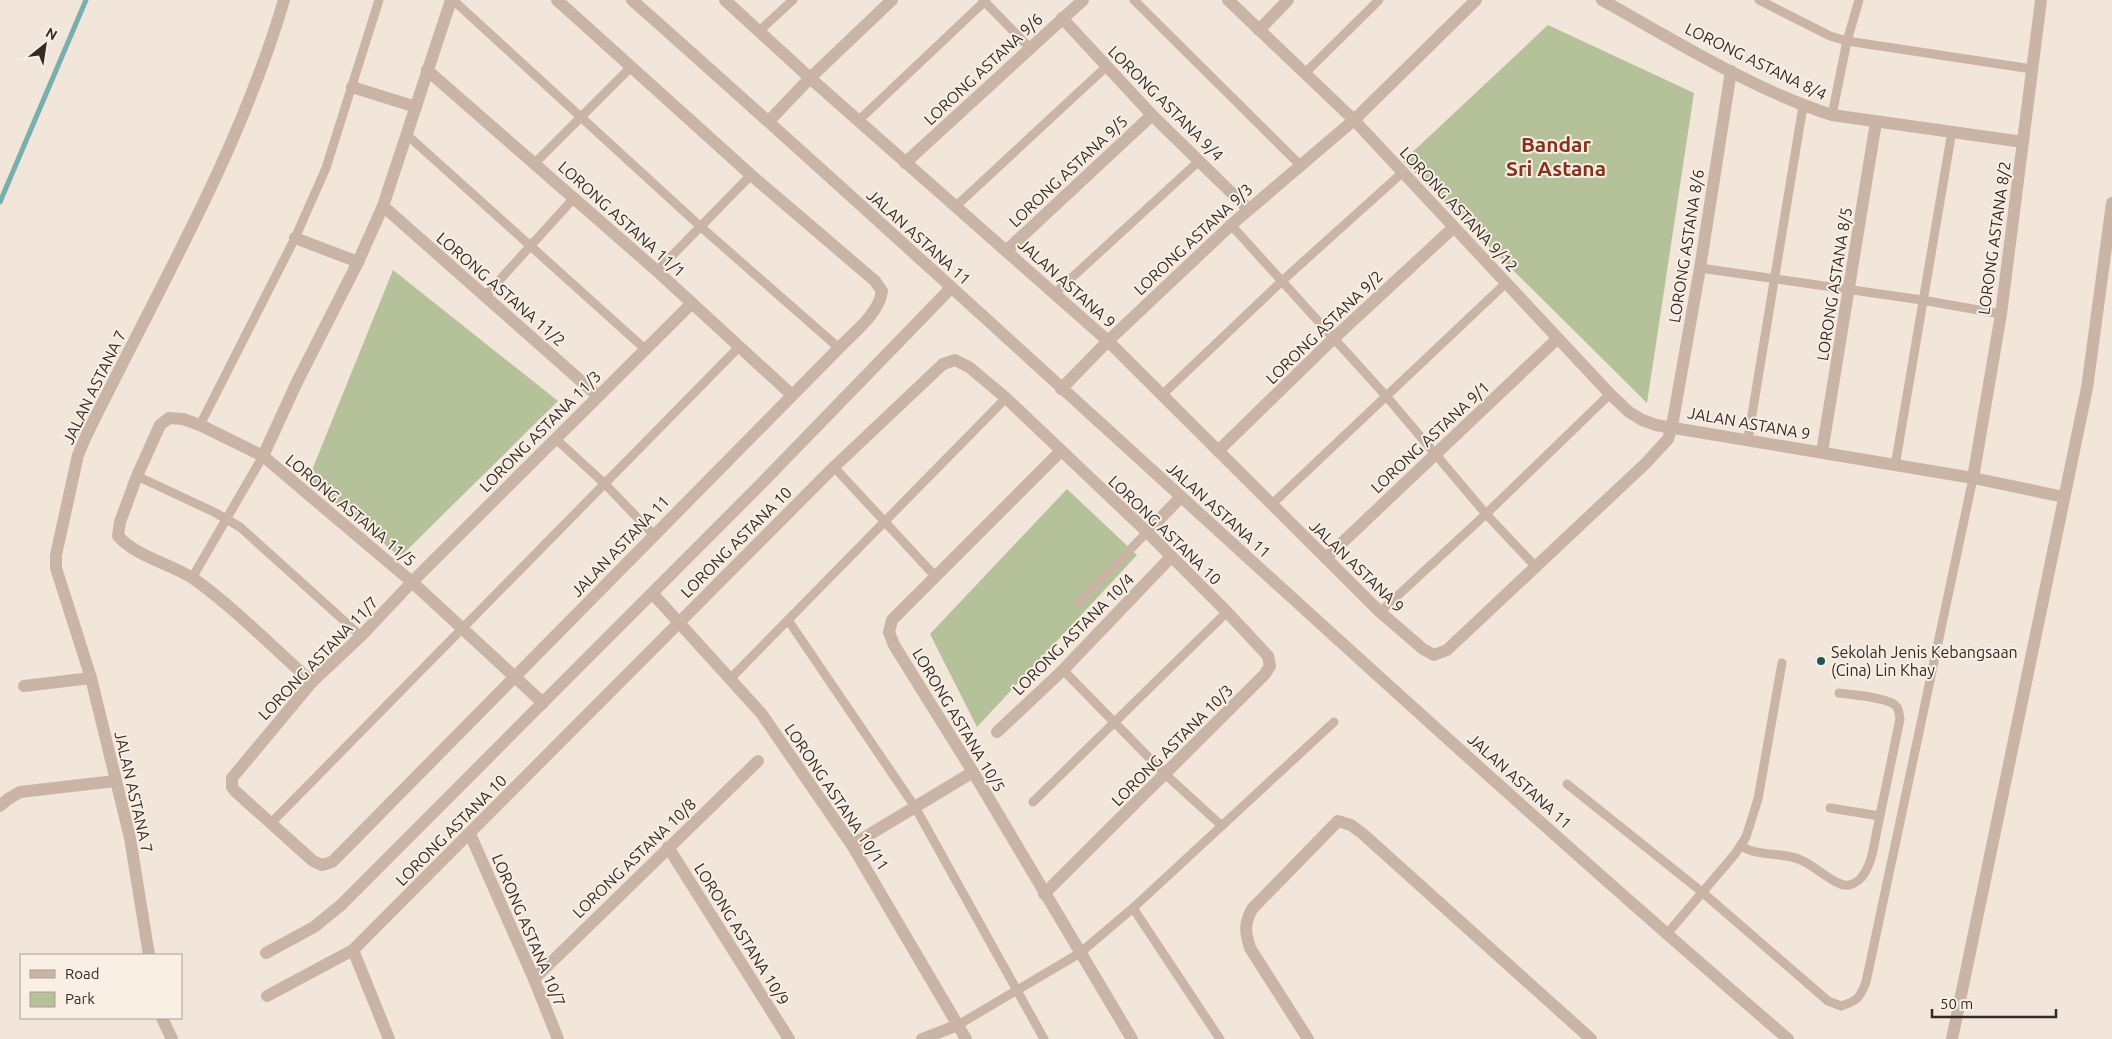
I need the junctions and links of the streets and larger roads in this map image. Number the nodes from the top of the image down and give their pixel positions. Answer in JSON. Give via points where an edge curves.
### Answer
{"nodes":[{"id":1,"x":284,"y":0,"type":"edge"},
{"id":2,"x":452,"y":0,"type":"edge"},
{"id":3,"x":557,"y":0,"type":"edge"},
{"id":4,"x":632,"y":0,"type":"edge"},
{"id":5,"x":725,"y":0,"type":"edge"},
{"id":6,"x":892,"y":0,"type":"edge"},
{"id":7,"x":1083,"y":0,"type":"edge"},
{"id":8,"x":1228,"y":0,"type":"edge"},
{"id":9,"x":1288,"y":0,"type":"edge"},
{"id":10,"x":1476,"y":0,"type":"edge"},
{"id":11,"x":1602,"y":0,"type":"edge"},
{"id":12,"x":2041,"y":0,"type":"edge"},
{"id":13,"x":1062,"y":18,"type":"junction"},
{"id":14,"x":1259,"y":30,"type":"junction"},
{"id":15,"x":427,"y":70,"type":"junction"},
{"id":16,"x":1731,"y":71,"type":"junction"},
{"id":17,"x":810,"y":78,"type":"junction"},
{"id":18,"x":352,"y":86,"type":"road end"},
{"id":19,"x":416,"y":107,"type":"junction"},
{"id":20,"x":1152,"y":115,"type":"junction"},
{"id":21,"x":1354,"y":120,"type":"junction"},
{"id":22,"x":769,"y":121,"type":"junction"},
{"id":23,"x":1876,"y":122,"type":"junction"},
{"id":24,"x":2024,"y":142,"type":"junction"},
{"id":25,"x":905,"y":163,"type":"junction"},
{"id":26,"x":2112,"y":203,"type":"edge"},
{"id":27,"x":383,"y":206,"type":"junction"},
{"id":28,"x":1248,"y":209,"type":"junction"},
{"id":29,"x":1453,"y":228,"type":"junction"},
{"id":30,"x":295,"y":238,"type":"road end"},
{"id":31,"x":1006,"y":251,"type":"junction"},
{"id":32,"x":358,"y":262,"type":"junction"},
{"id":33,"x":951,"y":288,"type":"junction"},
{"id":34,"x":692,"y":303,"type":"junction"},
{"id":35,"x":1557,"y":339,"type":"junction"},
{"id":36,"x":1108,"y":341,"type":"junction"},
{"id":37,"x":1061,"y":389,"type":"junction"},
{"id":38,"x":792,"y":395,"type":"junction"},
{"id":39,"x":598,"y":396,"type":"junction"},
{"id":40,"x":1672,"y":426,"type":"junction"},
{"id":41,"x":1218,"y":451,"type":"junction"},
{"id":42,"x":1060,"y":452,"type":"junction"},
{"id":43,"x":1822,"y":452,"type":"junction"},
{"id":44,"x":262,"y":456,"type":"junction"},
{"id":45,"x":1973,"y":478,"type":"junction"},
{"id":46,"x":1181,"y":497,"type":"junction"},
{"id":47,"x":2064,"y":498,"type":"junction"},
{"id":48,"x":1147,"y":532,"type":"junction"},
{"id":49,"x":1171,"y":557,"type":"junction"},
{"id":50,"x":1326,"y":558,"type":"junction"},
{"id":51,"x":412,"y":582,"type":"junction"},
{"id":52,"x":653,"y":594,"type":"junction"},
{"id":53,"x":1227,"y":612,"type":"joint"},
{"id":54,"x":679,"y":622,"type":"junction"},
{"id":55,"x":515,"y":677,"type":"junction"},
{"id":56,"x":92,"y":678,"type":"junction"},
{"id":57,"x":312,"y":682,"type":"junction"},
{"id":58,"x":24,"y":686,"type":"dead end"},
{"id":59,"x":543,"y":703,"type":"junction"},
{"id":60,"x":997,"y":732,"type":"dead end"},
{"id":61,"x":758,"y":761,"type":"dead end"},
{"id":62,"x":973,"y":772,"type":"junction"},
{"id":63,"x":115,"y":780,"type":"junction"},
{"id":64,"x":0,"y":806,"type":"edge"},
{"id":65,"x":271,"y":823,"type":"joint"},
{"id":66,"x":470,"y":834,"type":"junction"},
{"id":67,"x":852,"y":844,"type":"junction"},
{"id":68,"x":668,"y":847,"type":"junction"},
{"id":69,"x":1044,"y":894,"type":"junction"},
{"id":70,"x":353,"y":950,"type":"junction"},
{"id":71,"x":266,"y":953,"type":"dead end"},
{"id":72,"x":149,"y":954,"type":"edge"},
{"id":73,"x":534,"y":979,"type":"junction"},
{"id":74,"x":267,"y":996,"type":"dead end"},
{"id":75,"x":162,"y":1019,"type":"edge"},
{"id":76,"x":958,"y":1025,"type":"junction"},
{"id":77,"x":172,"y":1039,"type":"edge"},
{"id":78,"x":389,"y":1039,"type":"edge"},
{"id":79,"x":558,"y":1039,"type":"edge"},
{"id":80,"x":789,"y":1039,"type":"edge"},
{"id":81,"x":922,"y":1039,"type":"edge"},
{"id":82,"x":966,"y":1039,"type":"edge"},
{"id":83,"x":1132,"y":1039,"type":"edge"},
{"id":84,"x":1308,"y":1039,"type":"edge"},
{"id":85,"x":1591,"y":1039,"type":"edge"},
{"id":86,"x":1788,"y":1039,"type":"edge"},
{"id":87,"x":1952,"y":1039,"type":"edge"}],
"edges":[{"from":1,"to":56,"type":"street","name":"JALAN ASTANA 7","via":[[253,93],[229,148],[78,455],[56,568]]},
{"from":2,"to":15,"type":"street"},
{"from":3,"to":38,"type":"street","name":"JALAN ASTANA 11","via":[[751,175],[875,281],[882,291],[876,309]]},
{"from":4,"to":22,"type":"street","name":"JALAN ASTANA 11"},
{"from":5,"to":17,"type":"street","name":"JALAN ASTANA 9"},
{"from":6,"to":17,"type":"street"},
{"from":7,"to":13,"type":"street","name":"LORONG ASTANA 9/6"},
{"from":8,"to":14,"type":"street","name":"LORONG ASTANA 9/12"},
{"from":9,"to":14,"type":"street"},
{"from":10,"to":21,"type":"street","name":"LORONG ASTANA 9/3"},
{"from":11,"to":16,"type":"street","name":"LORONG ASTANA 8/4"},
{"from":12,"to":24,"type":"street","name":"LORONG ASTANA 8/2"},
{"from":13,"to":20,"type":"street","name":"LORONG ASTANA 9/4"},
{"from":13,"to":25,"type":"street","name":"LORONG ASTANA 9/6"},
{"from":14,"to":21,"type":"street","name":"LORONG ASTANA 9/12"},
{"from":15,"to":19,"type":"street"},
{"from":15,"to":34,"type":"street","name":"LORONG ASTANA 11/1"},
{"from":16,"to":23,"type":"street","name":"LORONG ASTANA 8/4","via":[[1803,106],[1832,115]]},
{"from":16,"to":40,"type":"street","name":"LORONG ASTANA 8/6"},
{"from":17,"to":22,"type":"street"},
{"from":17,"to":25,"type":"street","name":"JALAN ASTANA 9"},
{"from":18,"to":19,"type":"street"},
{"from":19,"to":27,"type":"street"},
{"from":20,"to":28,"type":"street","name":"LORONG ASTANA 9/4"},
{"from":20,"to":31,"type":"street","name":"LORONG ASTANA 9/5"},
{"from":21,"to":28,"type":"street","name":"LORONG ASTANA 9/3"},
{"from":21,"to":29,"type":"street","name":"LORONG ASTANA 9/12"},
{"from":22,"to":33,"type":"street","name":"JALAN ASTANA 11"},
{"from":23,"to":24,"type":"street","name":"LORONG ASTANA 8/4"},
{"from":23,"to":43,"type":"street","name":"LORONG ASTANA 8/5"},
{"from":24,"to":45,"type":"street","name":"LORONG ASTANA 8/2","via":[[2001,314]]},
{"from":25,"to":31,"type":"street","name":"JALAN ASTANA 9"},
{"from":26,"to":47,"type":"street","via":[[2087,388]]},
{"from":27,"to":32,"type":"street"},
{"from":27,"to":39,"type":"street","name":"LORONG ASTANA 11/2"},
{"from":28,"to":36,"type":"street","name":"LORONG ASTANA 9/3"},
{"from":29,"to":35,"type":"street","name":"LORONG ASTANA 9/12"},
{"from":29,"to":41,"type":"street","name":"LORONG ASTANA 9/2"},
{"from":30,"to":32,"type":"street"},
{"from":31,"to":36,"type":"street","name":"JALAN ASTANA 9"},
{"from":32,"to":44,"type":"street"},
{"from":33,"to":37,"type":"street","name":"JALAN ASTANA 11"},
{"from":33,"to":52,"type":"street"},
{"from":34,"to":38,"type":"street","name":"LORONG ASTANA 11/1"},
{"from":34,"to":39,"type":"street","name":"LORONG ASTANA 11/3"},
{"from":35,"to":40,"type":"street","name":"LORONG ASTANA 9/12","via":[[1630,412],[1656,425]]},
{"from":35,"to":50,"type":"street","name":"LORONG ASTANA 9/1"},
{"from":36,"to":37,"type":"street","name":"LORONG ASTANA 9/3"},
{"from":36,"to":41,"type":"street","name":"JALAN ASTANA 9"},
{"from":37,"to":46,"type":"street","name":"JALAN ASTANA 11"},
{"from":38,"to":55,"type":"street","name":"JALAN ASTANA 11"},
{"from":39,"to":51,"type":"street","name":"LORONG ASTANA 11/3"},
{"from":40,"to":43,"type":"street","name":"JALAN ASTANA 9"},
{"from":40,"to":50,"type":"street","name":"JALAN ASTANA 9","via":[[1661,449],[1447,650],[1434,655],[1380,612]]},
{"from":41,"to":50,"type":"street","name":"JALAN ASTANA 9"},
{"from":42,"to":48,"type":"street","name":"LORONG ASTANA 10"},
{"from":42,"to":54,"type":"street","name":"LORONG ASTANA 10","via":[[1006,398],[969,367],[955,360],[943,364],[834,467]]},
{"from":42,"to":62,"type":"street","name":"LORONG ASTANA 10/5","via":[[892,620],[889,632],[894,645]]},
{"from":43,"to":45,"type":"street","name":"JALAN ASTANA 9"},
{"from":44,"to":51,"type":"street","name":"LORONG ASTANA 11/5"},
{"from":44,"to":57,"type":"street","name":"LORONG ASTANA 11/5","via":[[200,425],[169,418],[160,425],[136,476],[118,536],[130,547],[192,578],[212,593]]},
{"from":45,"to":47,"type":"street","name":"JALAN ASTANA 9"},
{"from":46,"to":48,"type":"street"},
{"from":46,"to":86,"type":"street","name":"JALAN ASTANA 11","via":[[1666,935]]},
{"from":47,"to":87,"type":"street"},
{"from":48,"to":49,"type":"street","name":"LORONG ASTANA 10"},
{"from":49,"to":53,"type":"street","name":"LORONG ASTANA 10"},
{"from":49,"to":60,"type":"street","name":"LORONG ASTANA 10/4","via":[[1063,670]]},
{"from":51,"to":55,"type":"street","name":"LORONG ASTANA 11/5"},
{"from":51,"to":57,"type":"street","name":"LORONG ASTANA 11/7"},
{"from":52,"to":54,"type":"street","name":"LORONG ASTANA 10/11"},
{"from":52,"to":59,"type":"street"},
{"from":53,"to":69,"type":"street","name":"LORONG ASTANA 10/3","via":[[1268,656],[1270,666],[1265,674]]},
{"from":54,"to":66,"type":"street","name":"LORONG ASTANA 10"},
{"from":54,"to":67,"type":"street","name":"LORONG ASTANA 10/11","via":[[761,713]]},
{"from":55,"to":59,"type":"street","name":"LORONG ASTANA 11/5"},
{"from":55,"to":65,"type":"street","name":"JALAN ASTANA 11","via":[[332,862],[322,865],[313,861]]},
{"from":56,"to":58,"type":"street"},
{"from":56,"to":63,"type":"street","name":"JALAN ASTANA 7"},
{"from":57,"to":65,"type":"street","name":"LORONG ASTANA 11/7","via":[[232,778],[234,791]]},
{"from":59,"to":71,"type":"street","via":[[341,905],[314,926]]},
{"from":61,"to":68,"type":"street","name":"LORONG ASTANA 10/8"},
{"from":62,"to":67,"type":"street"},
{"from":62,"to":69,"type":"street","name":"LORONG ASTANA 10/5"},
{"from":63,"to":64,"type":"street","via":[[20,792]]},
{"from":63,"to":72,"type":"street","name":"JALAN ASTANA 7","via":[[130,838]]},
{"from":66,"to":70,"type":"street","name":"LORONG ASTANA 10"},
{"from":66,"to":73,"type":"street","name":"LORONG ASTANA 10/7"},
{"from":67,"to":76,"type":"street","name":"LORONG ASTANA 10/11"},
{"from":68,"to":73,"type":"street","name":"LORONG ASTANA 10/8"},
{"from":68,"to":80,"type":"street","name":"LORONG ASTANA 10/9"},
{"from":69,"to":83,"type":"street","name":"LORONG ASTANA 10/5"},
{"from":70,"to":74,"type":"street","name":"LORONG ASTANA 10"},
{"from":70,"to":78,"type":"street"},
{"from":73,"to":79,"type":"street","name":"LORONG ASTANA 10/7"},
{"from":75,"to":77,"type":"street"},
{"from":76,"to":81,"type":"street"},
{"from":76,"to":82,"type":"street","name":"LORONG ASTANA 10/11"},
{"from":84,"to":85,"type":"street","via":[[1250,948],[1246,921],[1252,909],[1338,821],[1363,834]]}]}
